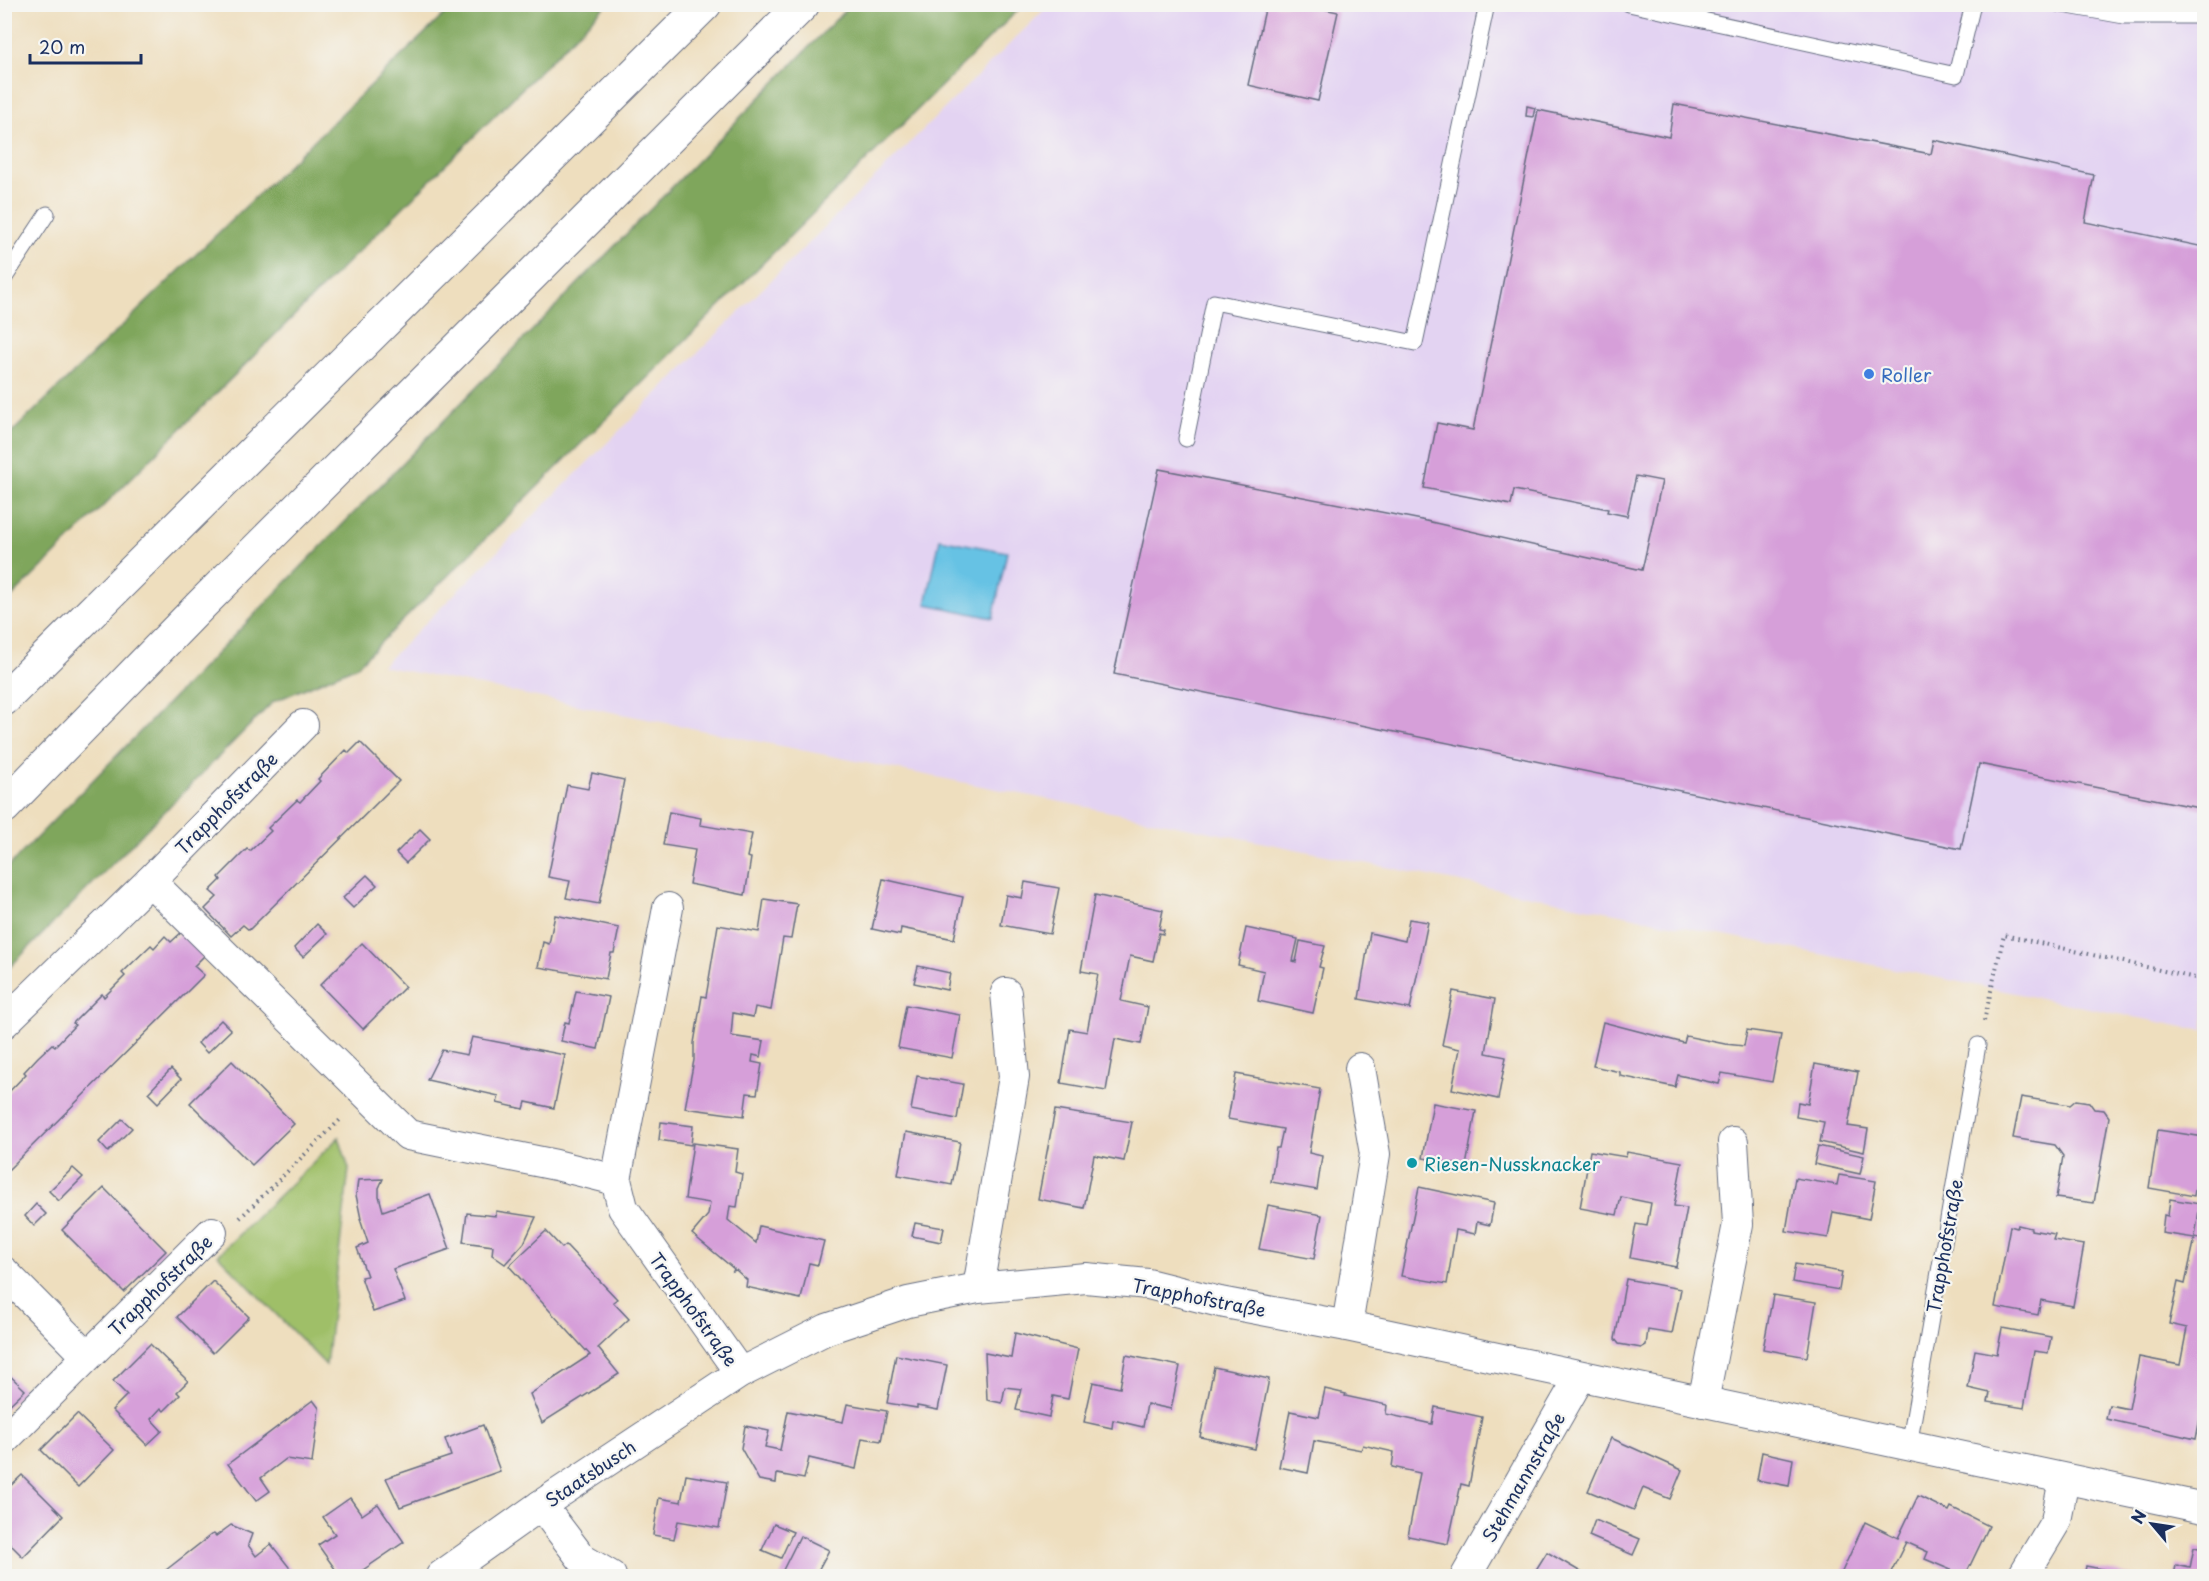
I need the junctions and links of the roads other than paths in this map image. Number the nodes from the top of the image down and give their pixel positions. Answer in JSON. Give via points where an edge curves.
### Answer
{"nodes":[{"id":1,"x":705,"y":4,"type":"edge"},
{"id":2,"x":803,"y":4,"type":"edge"},
{"id":3,"x":1487,"y":4,"type":"edge"},
{"id":4,"x":1629,"y":4,"type":"edge"},
{"id":5,"x":1973,"y":4,"type":"edge"},
{"id":6,"x":2057,"y":4,"type":"edge"},
{"id":7,"x":2205,"y":16,"type":"edge"},
{"id":8,"x":47,"y":214,"type":"dead end"},
{"id":9,"x":4,"y":279,"type":"edge"},
{"id":10,"x":1186,"y":439,"type":"dead end"},
{"id":11,"x":4,"y":699,"type":"edge"},
{"id":12,"x":303,"y":725,"type":"dead end"},
{"id":13,"x":4,"y":807,"type":"edge"},
{"id":14,"x":150,"y":881,"type":"junction"},
{"id":15,"x":668,"y":908,"type":"dead end"},
{"id":16,"x":1006,"y":993,"type":"dead end"},
{"id":17,"x":4,"y":1023,"type":"edge"},
{"id":18,"x":1978,"y":1045,"type":"road end"},
{"id":19,"x":1360,"y":1068,"type":"dead end"},
{"id":20,"x":1733,"y":1142,"type":"dead end"},
{"id":21,"x":616,"y":1180,"type":"junction"},
{"id":22,"x":212,"y":1232,"type":"road end"},
{"id":23,"x":4,"y":1272,"type":"edge"},
{"id":24,"x":978,"y":1288,"type":"junction"},
{"id":25,"x":1347,"y":1326,"type":"junction"},
{"id":26,"x":87,"y":1356,"type":"junction"},
{"id":27,"x":740,"y":1373,"type":"junction"},
{"id":28,"x":1580,"y":1377,"type":"junction"},
{"id":29,"x":1703,"y":1402,"type":"junction"},
{"id":30,"x":4,"y":1440,"type":"edge"},
{"id":31,"x":1910,"y":1446,"type":"junction"},
{"id":32,"x":2064,"y":1479,"type":"junction"},
{"id":33,"x":541,"y":1505,"type":"junction"},
{"id":34,"x":2205,"y":1508,"type":"edge"},
{"id":35,"x":441,"y":1576,"type":"edge"},
{"id":36,"x":611,"y":1576,"type":"edge"},
{"id":37,"x":1466,"y":1576,"type":"edge"},
{"id":38,"x":2023,"y":1576,"type":"edge"}],
"edges":[{"from":1,"to":11,"type":"highway"},
{"from":2,"to":13,"type":"highway"},
{"from":3,"to":10,"type":"lane","via":[[1415,343],[1214,302]]},
{"from":4,"to":5,"type":"lane","via":[[1956,75]]},
{"from":6,"to":7,"type":"lane","via":[[2124,16]]},
{"from":8,"to":9,"type":"lane"},
{"from":12,"to":14,"type":"street","name":"Trapphofstraße"},
{"from":14,"to":17,"type":"street","name":"Trapphofstraße"},
{"from":14,"to":21,"type":"street","via":[[408,1135]]},
{"from":15,"to":21,"type":"street","name":"Trapphofstraße"},
{"from":16,"to":24,"type":"street","via":[[1014,1077]]},
{"from":18,"to":31,"type":"lane","name":"Trapphofstraße"},
{"from":19,"to":25,"type":"street","via":[[1375,1154]]},
{"from":20,"to":29,"type":"street","via":[[1738,1224]]},
{"from":21,"to":27,"type":"street","name":"Trapphofstraße","via":[[622,1208]]},
{"from":22,"to":26,"type":"street","name":"Trapphofstraße"},
{"from":23,"to":26,"type":"street"},
{"from":24,"to":25,"type":"street","name":"Trapphofstraße","via":[[1086,1278],[1148,1284]]},
{"from":24,"to":27,"type":"street","name":"Trapphofstraße","via":[[908,1302],[827,1329]]},
{"from":25,"to":28,"type":"street","name":"Trapphofstraße"},
{"from":26,"to":30,"type":"street","name":"Trapphofstraße"},
{"from":27,"to":33,"type":"street","name":"Staatsbusch"},
{"from":28,"to":29,"type":"street","name":"Trapphofstraße"},
{"from":28,"to":37,"type":"street","name":"Stehmannstraße"},
{"from":29,"to":31,"type":"street","name":"Trapphofstraße"},
{"from":31,"to":32,"type":"street","name":"Trapphofstraße"},
{"from":32,"to":34,"type":"street","name":"Trapphofstraße"},
{"from":32,"to":38,"type":"street","via":[[2056,1521]]},
{"from":33,"to":35,"type":"street","name":"Staatsbusch"},
{"from":33,"to":36,"type":"street","via":[[582,1559]]}]}
